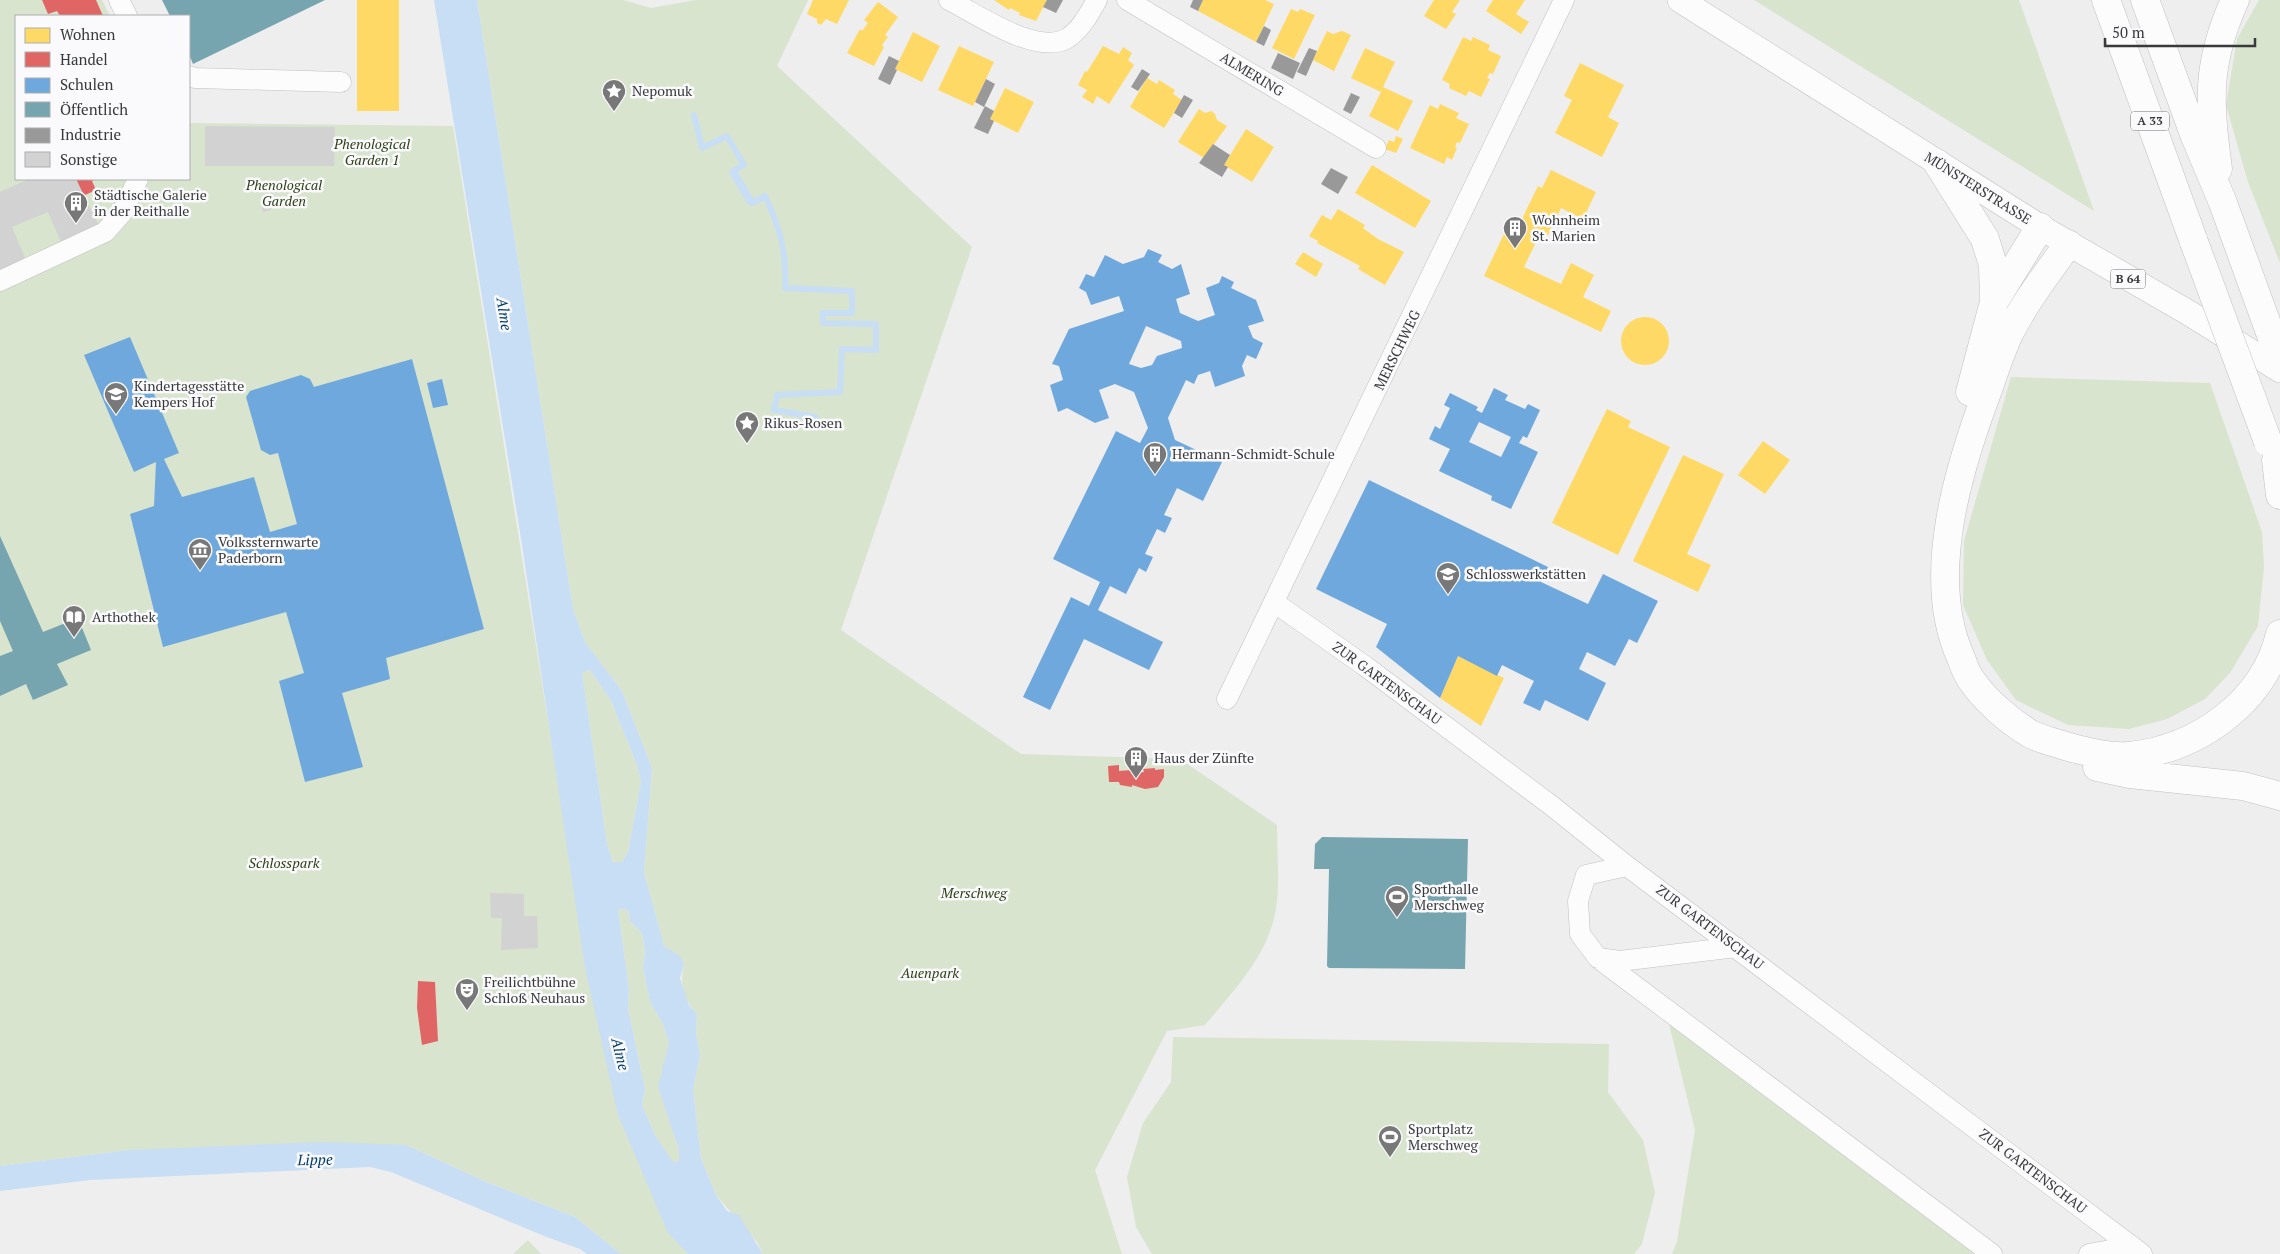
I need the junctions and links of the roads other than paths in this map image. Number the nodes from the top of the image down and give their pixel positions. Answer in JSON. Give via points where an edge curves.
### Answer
{"nodes":[{"id":1,"x":119,"y":0,"type":"edge"},
{"id":2,"x":949,"y":0,"type":"edge"},
{"id":3,"x":1097,"y":0,"type":"edge"},
{"id":4,"x":1128,"y":0,"type":"edge"},
{"id":5,"x":1564,"y":0,"type":"edge"},
{"id":6,"x":1680,"y":0,"type":"edge"},
{"id":7,"x":2106,"y":0,"type":"edge"},
{"id":8,"x":2145,"y":0,"type":"edge"},
{"id":9,"x":2235,"y":0,"type":"edge"},
{"id":10,"x":126,"y":15,"type":"edge"},
{"id":11,"x":190,"y":76,"type":"edge"},
{"id":12,"x":341,"y":82,"type":"dead end"},
{"id":13,"x":1376,"y":148,"type":"dead end"},
{"id":14,"x":1938,"y":164,"type":"junction"},
{"id":15,"x":138,"y":180,"type":"edge"},
{"id":16,"x":2223,"y":203,"type":"junction"},
{"id":17,"x":2040,"y":227,"type":"junction"},
{"id":18,"x":2068,"y":244,"type":"junction"},
{"id":19,"x":0,"y":281,"type":"edge"},
{"id":20,"x":1994,"y":302,"type":"junction"},
{"id":21,"x":2280,"y":360,"type":"edge"},
{"id":22,"x":2280,"y":370,"type":"edge"},
{"id":23,"x":2275,"y":458,"type":"edge"},
{"id":24,"x":2280,"y":495,"type":"edge"},
{"id":25,"x":1275,"y":603,"type":"junction"},
{"id":26,"x":2280,"y":634,"type":"edge"},
{"id":27,"x":1227,"y":699,"type":"dead end"},
{"id":28,"x":2280,"y":796,"type":"edge"},
{"id":29,"x":1627,"y":866,"type":"junction"},
{"id":30,"x":1736,"y":947,"type":"junction"},
{"id":31,"x":1598,"y":958,"type":"junction"},
{"id":32,"x":2137,"y":1250,"type":"edge"},
{"id":33,"x":1992,"y":1254,"type":"edge"},
{"id":34,"x":2089,"y":1254,"type":"edge"}],
"edges":[{"from":1,"to":10,"type":"street"},
{"from":2,"to":3,"type":"street","via":[[1024,38],[1047,43],[1066,39],[1075,32]]},
{"from":4,"to":13,"type":"street","name":"ALMERING"},
{"from":5,"to":25,"type":"street","name":"MERSCHWEG"},
{"from":6,"to":14,"type":"main road","name":"MÜNSTERSTRASSE"},
{"from":7,"to":23,"type":"highway","number":"A 33","bridge":true},
{"from":8,"to":16,"type":"highway","number":"A 33"},
{"from":9,"to":16,"type":"highway","via":[[2213,59],[2211,110]]},
{"from":11,"to":12,"type":"street"},
{"from":14,"to":17,"type":"main road","name":"MÜNSTERSTRASSE"},
{"from":14,"to":20,"type":"highway","via":[[1984,239],[1993,265]]},
{"from":15,"to":19,"type":"street","via":[[122,213],[105,232]]},
{"from":16,"to":21,"type":"highway","number":"A 33"},
{"from":17,"to":18,"type":"main road","name":"MÜNSTERSTRASSE"},
{"from":17,"to":20,"type":"highway"},
{"from":18,"to":22,"type":"main road","name":"MÜNSTERSTRASSE","number":"B 64","via":[[2189,313]]},
{"from":18,"to":26,"type":"highway","via":[[2021,311],[2008,337],[1972,432],[1949,527],[1944,562],[1944,600],[1954,643],[1971,680],[1997,708],[2030,734],[2080,751],[2128,756],[2166,748],[2208,731],[2257,687],[2275,654]]},
{"from":20,"to":28,"type":"highway","via":[[1938,524],[1935,601],[1943,644],[1962,684],[1989,714],[2021,741],[2076,763],[2130,774],[2243,786]]},
{"from":23,"to":24,"type":"highway"},
{"from":25,"to":27,"type":"street","name":"MERSCHWEG"},
{"from":25,"to":29,"type":"street","name":"ZUR GARTENSCHAU","via":[[1365,666]]},
{"from":29,"to":30,"type":"street","name":"ZUR GARTENSCHAU"},
{"from":29,"to":31,"type":"street","via":[[1586,875],[1578,901],[1580,934]]},
{"from":30,"to":31,"type":"street","via":[[1620,961]]},
{"from":30,"to":32,"type":"street","name":"ZUR GARTENSCHAU"},
{"from":31,"to":33,"type":"street"},
{"from":32,"to":34,"type":"street"}]}
